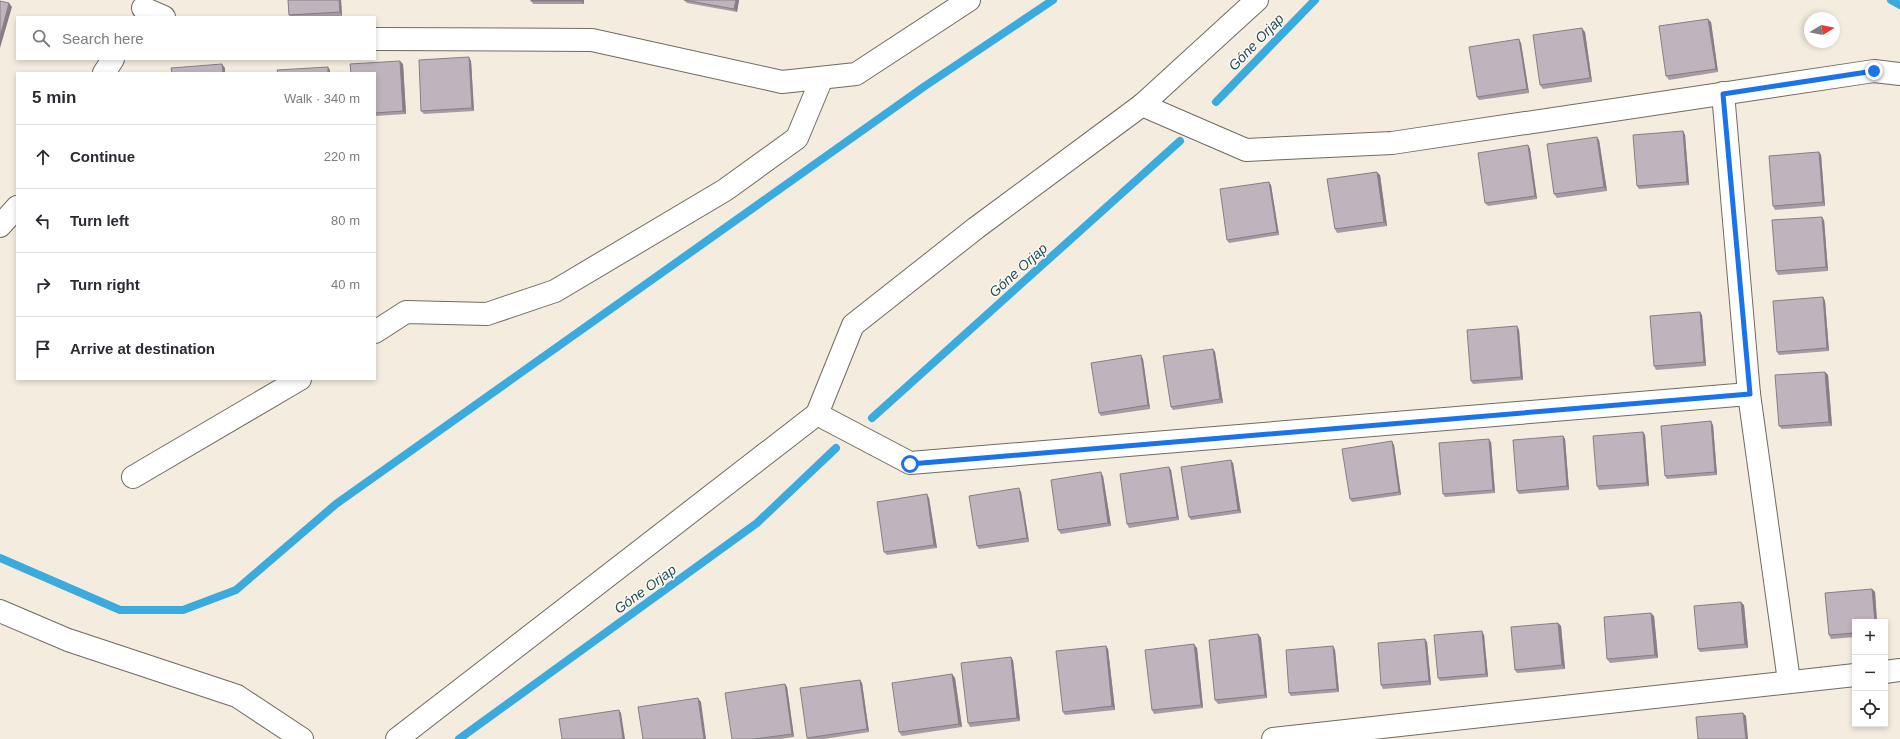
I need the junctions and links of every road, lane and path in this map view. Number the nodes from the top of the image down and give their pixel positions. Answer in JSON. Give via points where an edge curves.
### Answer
{"nodes":[{"id":1,"x":969,"y":0,"type":"edge"},
{"id":2,"x":1257,"y":0,"type":"edge"},
{"id":3,"x":143,"y":8,"type":"edge"},
{"id":4,"x":162,"y":16,"type":"edge"},
{"id":5,"x":376,"y":39,"type":"edge"},
{"id":6,"x":112,"y":60,"type":"edge"},
{"id":7,"x":105,"y":72,"type":"edge"},
{"id":8,"x":1900,"y":74,"type":"edge"},
{"id":9,"x":822,"y":78,"type":"junction"},
{"id":10,"x":1723,"y":94,"type":"junction"},
{"id":11,"x":1142,"y":106,"type":"junction"},
{"id":12,"x":16,"y":208,"type":"edge"},
{"id":13,"x":0,"y":226,"type":"edge"},
{"id":14,"x":376,"y":331,"type":"edge"},
{"id":15,"x":298,"y":380,"type":"edge"},
{"id":16,"x":1750,"y":394,"type":"junction"},
{"id":17,"x":817,"y":414,"type":"junction"},
{"id":18,"x":133,"y":477,"type":"dead end"},
{"id":19,"x":0,"y":611,"type":"edge"},
{"id":20,"x":1900,"y":670,"type":"edge"},
{"id":21,"x":1888,"y":672,"type":"edge"},
{"id":22,"x":1852,"y":674,"type":"edge"},
{"id":23,"x":1789,"y":681,"type":"junction"},
{"id":24,"x":302,"y":739,"type":"edge"},
{"id":25,"x":397,"y":739,"type":"edge"},
{"id":26,"x":1273,"y":739,"type":"edge"}],
"edges":[{"from":1,"to":9,"type":"street","via":[[856,74]]},
{"from":2,"to":11,"type":"street"},
{"from":3,"to":4,"type":"street"},
{"from":5,"to":9,"type":"street","via":[[592,40],[782,82]]},
{"from":6,"to":7,"type":"street"},
{"from":8,"to":10,"type":"street","via":[[1874,71]]},
{"from":9,"to":14,"type":"street","via":[[797,138],[725,190],[555,291],[487,314],[406,312]]},
{"from":10,"to":11,"type":"street","via":[[1392,143],[1246,150]]},
{"from":10,"to":16,"type":"street"},
{"from":11,"to":17,"type":"street","via":[[976,228],[853,325]]},
{"from":12,"to":13,"type":"street"},
{"from":15,"to":18,"type":"street"},
{"from":16,"to":17,"type":"street","via":[[910,464]]},
{"from":16,"to":23,"type":"street"},
{"from":17,"to":25,"type":"street"},
{"from":19,"to":24,"type":"street","via":[[68,640],[237,696]]},
{"from":20,"to":21,"type":"street"},
{"from":22,"to":23,"type":"street"},
{"from":23,"to":26,"type":"street"}]}
